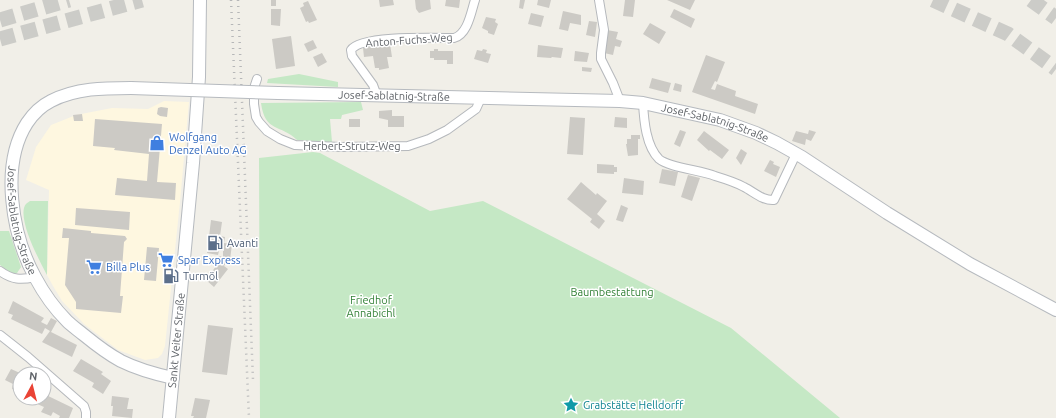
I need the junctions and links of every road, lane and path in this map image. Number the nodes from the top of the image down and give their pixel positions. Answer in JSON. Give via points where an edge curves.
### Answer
{"nodes":[{"id":1,"x":200,"y":0,"type":"edge"},
{"id":2,"x":475,"y":0,"type":"edge"},
{"id":3,"x":599,"y":0,"type":"edge"},
{"id":4,"x":257,"y":78,"type":"dead end"},
{"id":5,"x":377,"y":96,"type":"junction"},
{"id":6,"x":481,"y":98,"type":"junction"},
{"id":7,"x":620,"y":101,"type":"junction"},
{"id":8,"x":643,"y":104,"type":"junction"},
{"id":9,"x":796,"y":154,"type":"junction"},
{"id":10,"x":0,"y":271,"type":"edge"},
{"id":11,"x":35,"y":277,"type":"junction"},
{"id":12,"x":1056,"y":310,"type":"edge"},
{"id":13,"x":0,"y":335,"type":"edge"},
{"id":14,"x":173,"y":378,"type":"junction"},
{"id":15,"x":86,"y":418,"type":"edge"},
{"id":16,"x":169,"y":418,"type":"edge"}],
"edges":[{"from":1,"to":14,"type":"main road","name":"Sankt Veiter Straße","via":[[194,163]]},
{"from":2,"to":5,"type":"street","name":"Anton-Fuchs-Weg","via":[[464,29],[454,38],[397,39],[354,46],[351,50],[352,56]]},
{"from":3,"to":7,"type":"street","via":[[604,30],[601,59]]},
{"from":4,"to":6,"type":"street","name":"Herbert-Strutz-Weg","via":[[254,88],[256,117],[268,131],[295,146],[408,146],[447,130],[476,109]]},
{"from":5,"to":6,"type":"main road","name":"Josef-Sablatnig-Straße"},
{"from":5,"to":11,"type":"main road","name":"Josef-Sablatnig-Straße","bridge":true,"via":[[106,88],[80,90],[50,101],[31,117],[17,142],[11,175],[14,219]]},
{"from":6,"to":7,"type":"main road","name":"Josef-Sablatnig-Straße"},
{"from":7,"to":8,"type":"main road","name":"Josef-Sablatnig-Straße"},
{"from":8,"to":9,"type":"main road","name":"Josef-Sablatnig-Straße","via":[[720,120],[756,133]]},
{"from":8,"to":9,"type":"street","via":[[650,145],[661,160],[671,165],[713,175],[769,200],[774,200]]},
{"from":9,"to":12,"type":"main road","name":"Josef-Sablatnig-Straße","via":[[970,264]]},
{"from":10,"to":11,"type":"street","via":[[15,279]]},
{"from":11,"to":14,"type":"main road","name":"Josef-Sablatnig-Straße","via":[[68,321],[92,342],[121,361],[154,374]]},
{"from":13,"to":15,"type":"street","via":[[84,406]]},
{"from":14,"to":16,"type":"main road","name":"Sankt Veiter Straße"}]}
